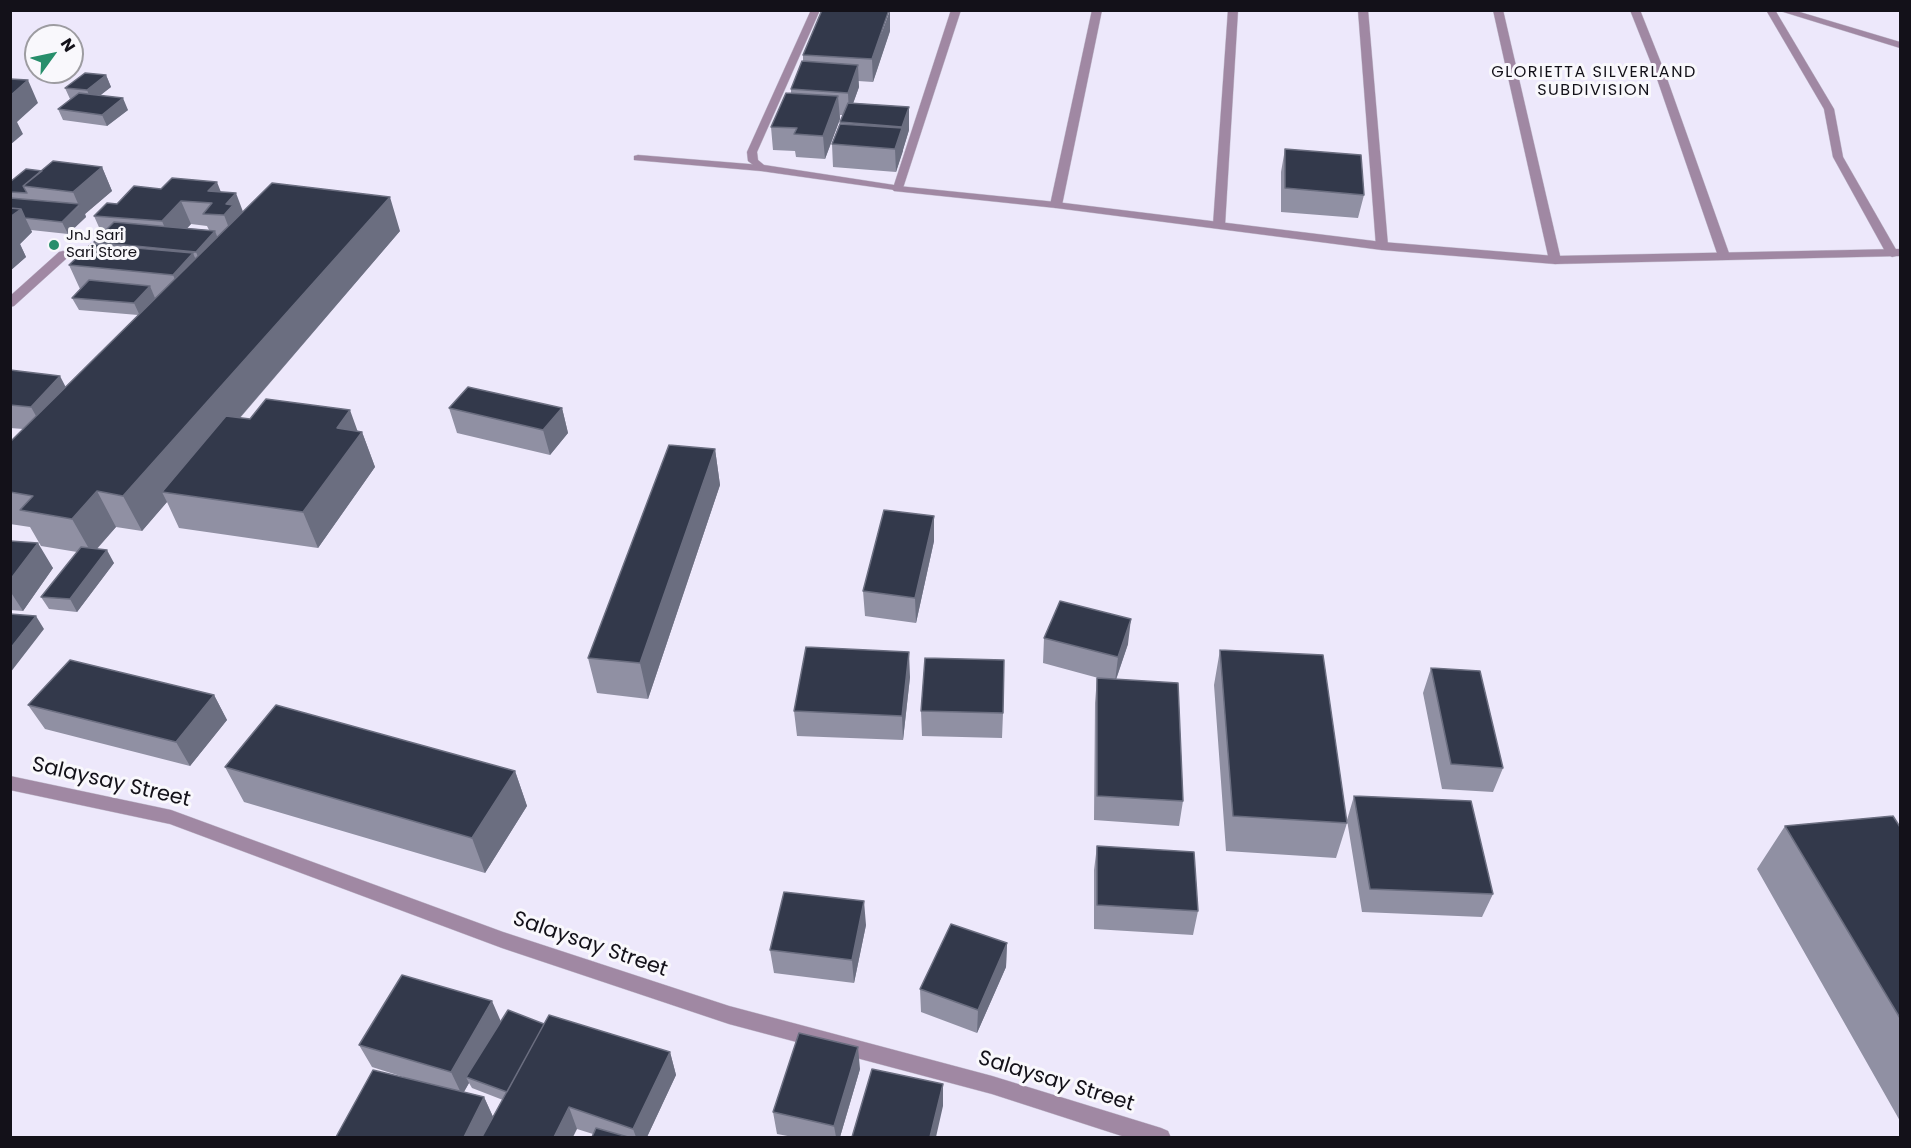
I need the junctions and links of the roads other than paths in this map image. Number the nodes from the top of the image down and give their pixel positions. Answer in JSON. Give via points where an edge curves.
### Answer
{"nodes":[{"id":1,"x":816,"y":10,"type":"edge"},
{"id":2,"x":956,"y":10,"type":"edge"},
{"id":3,"x":1097,"y":10,"type":"edge"},
{"id":4,"x":1233,"y":10,"type":"edge"},
{"id":5,"x":1363,"y":10,"type":"edge"},
{"id":6,"x":1498,"y":10,"type":"edge"},
{"id":7,"x":1635,"y":10,"type":"edge"},
{"id":8,"x":1770,"y":10,"type":"edge"},
{"id":9,"x":1781,"y":10,"type":"edge"},
{"id":10,"x":1900,"y":45,"type":"edge"},
{"id":11,"x":638,"y":158,"type":"dead end"},
{"id":12,"x":761,"y":168,"type":"junction"},
{"id":13,"x":898,"y":189,"type":"junction"},
{"id":14,"x":1056,"y":205,"type":"junction"},
{"id":15,"x":1219,"y":225,"type":"junction"},
{"id":16,"x":1382,"y":246,"type":"junction"},
{"id":17,"x":1896,"y":253,"type":"edge"},
{"id":18,"x":63,"y":255,"type":"dead end"},
{"id":19,"x":1724,"y":256,"type":"junction"},
{"id":20,"x":1556,"y":260,"type":"junction"},
{"id":21,"x":10,"y":303,"type":"edge"},
{"id":22,"x":10,"y":783,"type":"edge"},
{"id":23,"x":1161,"y":1137,"type":"edge"}],
"edges":[{"from":1,"to":12,"type":"street","via":[[752,152],[753,161]]},
{"from":2,"to":13,"type":"street"},
{"from":3,"to":14,"type":"street"},
{"from":4,"to":15,"type":"street"},
{"from":5,"to":16,"type":"street"},
{"from":6,"to":20,"type":"street"},
{"from":7,"to":19,"type":"street"},
{"from":8,"to":17,"type":"street","via":[[1829,109],[1838,157]]},
{"from":9,"to":10,"type":"street"},
{"from":11,"to":12,"type":"street"},
{"from":12,"to":13,"type":"street"},
{"from":13,"to":14,"type":"street"},
{"from":14,"to":15,"type":"street"},
{"from":15,"to":16,"type":"street"},
{"from":16,"to":20,"type":"street"},
{"from":17,"to":19,"type":"street"},
{"from":18,"to":21,"type":"street"},
{"from":19,"to":20,"type":"street"},
{"from":22,"to":23,"type":"street","name":"Salaysay Street","via":[[171,817],[502,940],[729,1015],[992,1085]]}]}
